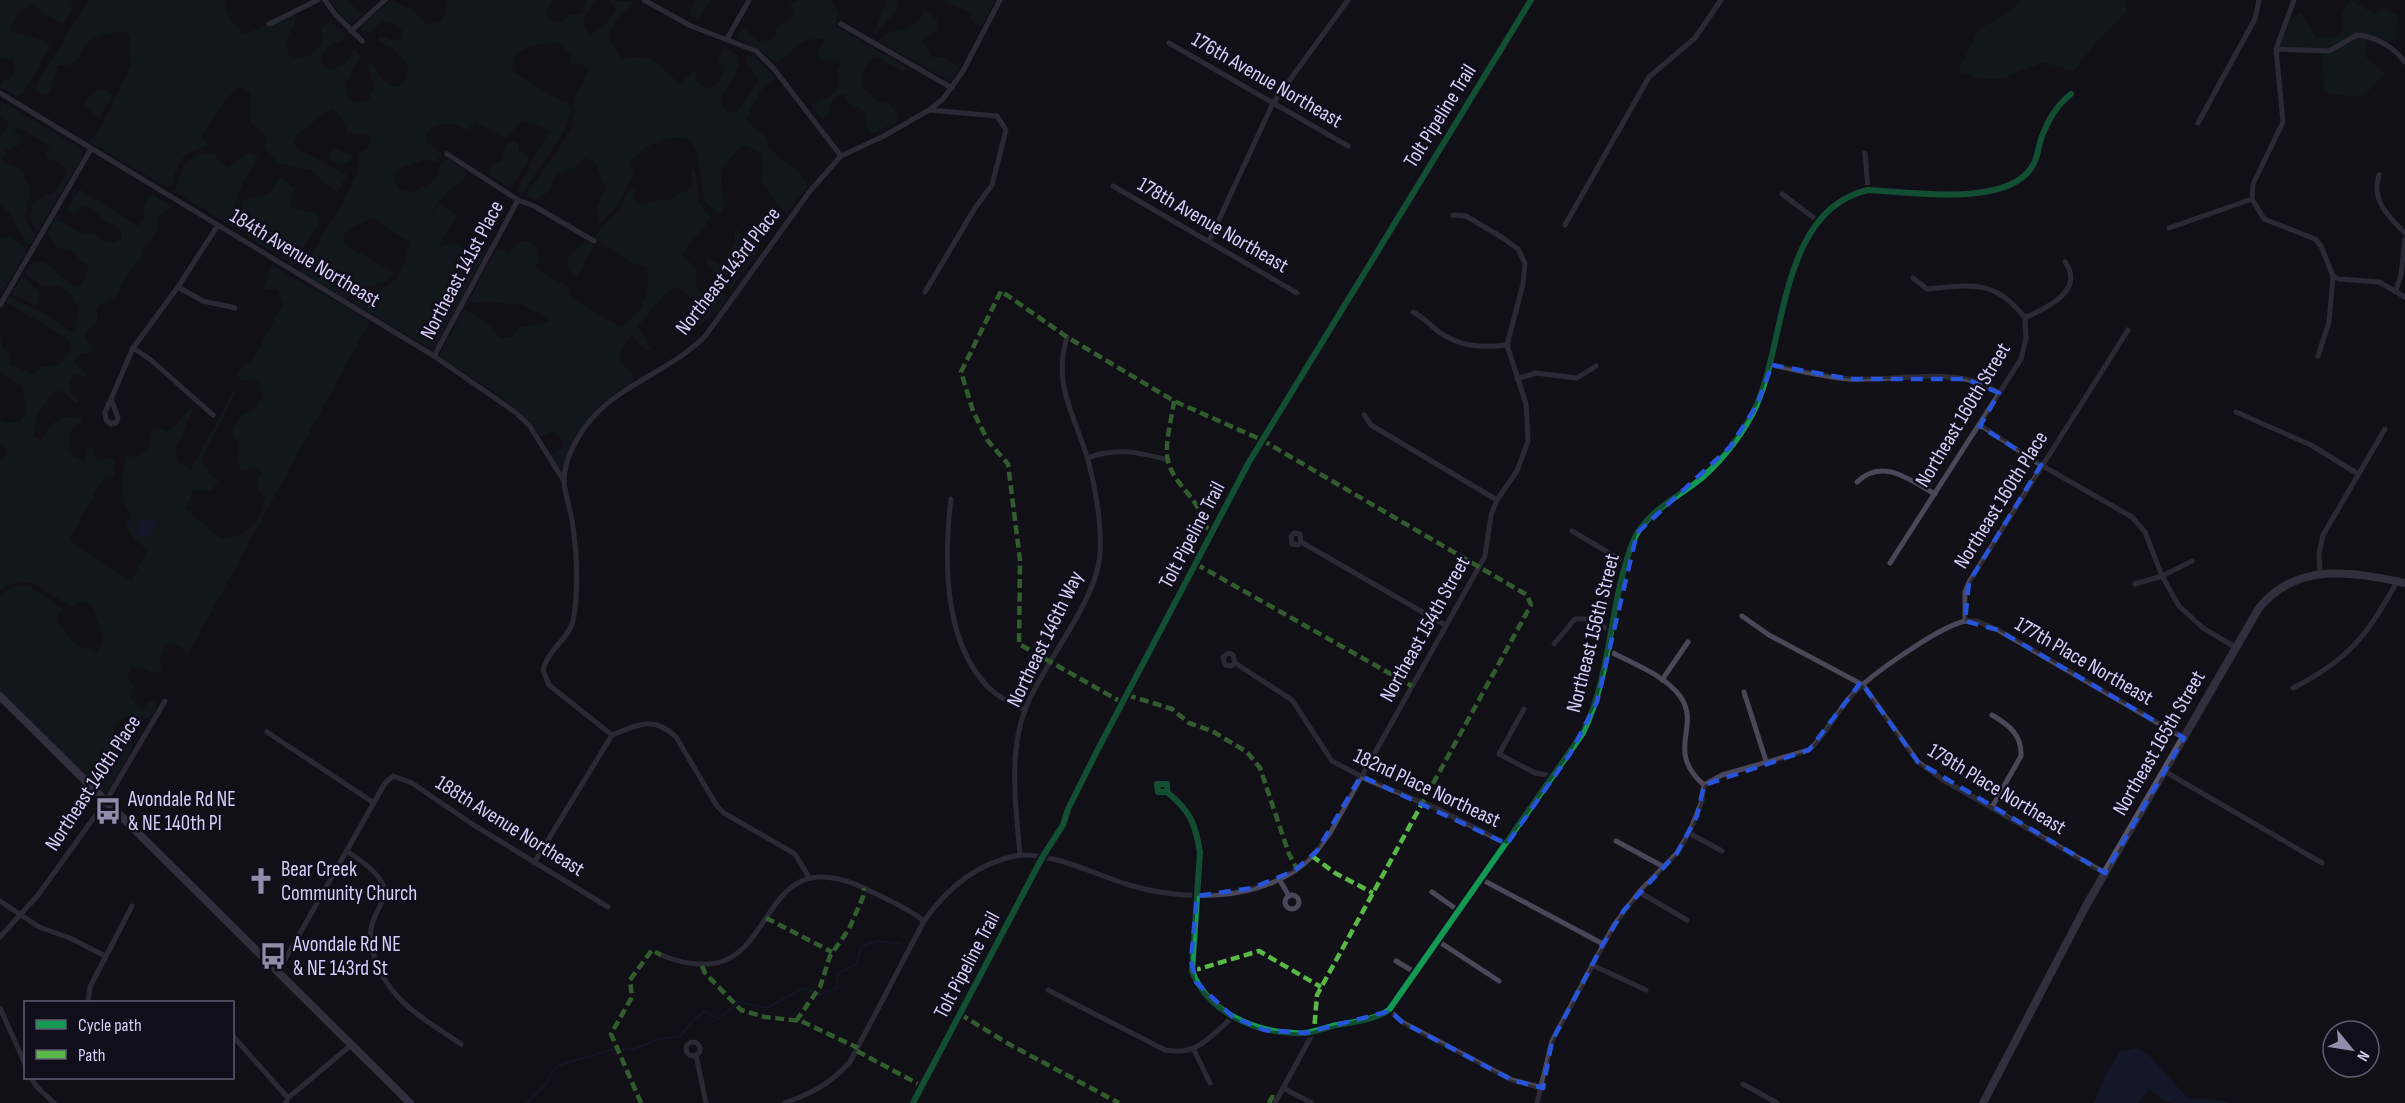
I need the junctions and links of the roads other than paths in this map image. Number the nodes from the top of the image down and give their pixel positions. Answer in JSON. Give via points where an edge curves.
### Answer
{"nodes":[{"id":1,"x":318,"y":0,"type":"edge"},
{"id":2,"x":325,"y":0,"type":"edge"},
{"id":3,"x":385,"y":0,"type":"edge"},
{"id":4,"x":644,"y":0,"type":"edge"},
{"id":5,"x":749,"y":0,"type":"edge"},
{"id":6,"x":1000,"y":0,"type":"edge"},
{"id":7,"x":1348,"y":0,"type":"edge"},
{"id":8,"x":1721,"y":0,"type":"edge"},
{"id":9,"x":2259,"y":0,"type":"edge"},
{"id":10,"x":2294,"y":0,"type":"edge"},
{"id":11,"x":269,"y":24,"type":"dead end"},
{"id":12,"x":841,"y":24,"type":"dead end"},
{"id":13,"x":351,"y":31,"type":"junction"},
{"id":14,"x":727,"y":39,"type":"junction"},
{"id":15,"x":362,"y":40,"type":"dead end"},
{"id":16,"x":1169,"y":43,"type":"dead end"},
{"id":17,"x":2276,"y":49,"type":"junction"},
{"id":18,"x":2404,"y":62,"type":"edge"},
{"id":19,"x":952,"y":87,"type":"junction"},
{"id":20,"x":0,"y":93,"type":"edge"},
{"id":21,"x":2071,"y":94,"type":"dead end"},
{"id":22,"x":1273,"y":103,"type":"junction"},
{"id":23,"x":929,"y":110,"type":"junction"},
{"id":24,"x":2198,"y":123,"type":"dead end"},
{"id":25,"x":1348,"y":146,"type":"dead end"},
{"id":26,"x":91,"y":149,"type":"junction"},
{"id":27,"x":1865,"y":153,"type":"dead end"},
{"id":28,"x":447,"y":154,"type":"dead end"},
{"id":29,"x":841,"y":156,"type":"junction"},
{"id":30,"x":2379,"y":176,"type":"dead end"},
{"id":31,"x":1113,"y":186,"type":"dead end"},
{"id":32,"x":1868,"y":190,"type":"junction"},
{"id":33,"x":1782,"y":194,"type":"dead end"},
{"id":34,"x":2252,"y":199,"type":"junction"},
{"id":35,"x":518,"y":200,"type":"junction"},
{"id":36,"x":1453,"y":215,"type":"dead end"},
{"id":37,"x":1818,"y":221,"type":"junction"},
{"id":38,"x":218,"y":225,"type":"junction"},
{"id":39,"x":1565,"y":225,"type":"dead end"},
{"id":40,"x":2169,"y":228,"type":"dead end"},
{"id":41,"x":2405,"y":233,"type":"edge"},
{"id":42,"x":2405,"y":239,"type":"edge"},
{"id":43,"x":594,"y":241,"type":"dead end"},
{"id":44,"x":1209,"y":241,"type":"junction"},
{"id":45,"x":2065,"y":262,"type":"dead end"},
{"id":46,"x":2333,"y":276,"type":"junction"},
{"id":47,"x":1913,"y":278,"type":"dead end"},
{"id":48,"x":178,"y":287,"type":"junction"},
{"id":49,"x":2397,"y":290,"type":"junction"},
{"id":50,"x":925,"y":292,"type":"dead end"},
{"id":51,"x":1297,"y":292,"type":"dead end"},
{"id":52,"x":2405,"y":297,"type":"edge"},
{"id":53,"x":0,"y":305,"type":"edge"},
{"id":54,"x":235,"y":308,"type":"dead end"},
{"id":55,"x":1413,"y":312,"type":"dead end"},
{"id":56,"x":2025,"y":318,"type":"junction"},
{"id":57,"x":2128,"y":330,"type":"dead end"},
{"id":58,"x":1067,"y":337,"type":"dead end"},
{"id":59,"x":1507,"y":345,"type":"junction"},
{"id":60,"x":134,"y":348,"type":"junction"},
{"id":61,"x":434,"y":356,"type":"junction"},
{"id":62,"x":2318,"y":356,"type":"dead end"},
{"id":63,"x":1772,"y":365,"type":"junction"},
{"id":64,"x":1596,"y":366,"type":"dead end"},
{"id":65,"x":1517,"y":379,"type":"junction"},
{"id":66,"x":1999,"y":393,"type":"junction"},
{"id":67,"x":111,"y":399,"type":"dead end"},
{"id":68,"x":2236,"y":412,"type":"dead end"},
{"id":69,"x":213,"y":415,"type":"dead end"},
{"id":70,"x":1364,"y":416,"type":"dead end"},
{"id":71,"x":1980,"y":425,"type":"junction"},
{"id":72,"x":2385,"y":429,"type":"dead end"},
{"id":73,"x":1087,"y":458,"type":"junction"},
{"id":74,"x":1168,"y":460,"type":"dead end"},
{"id":75,"x":2041,"y":465,"type":"junction"},
{"id":76,"x":2358,"y":474,"type":"junction"},
{"id":77,"x":564,"y":481,"type":"junction"},
{"id":78,"x":1857,"y":482,"type":"dead end"},
{"id":79,"x":1935,"y":494,"type":"junction"},
{"id":80,"x":951,"y":499,"type":"dead end"},
{"id":81,"x":1497,"y":500,"type":"junction"},
{"id":82,"x":1572,"y":531,"type":"dead end"},
{"id":83,"x":1301,"y":542,"type":"dead end"},
{"id":84,"x":2192,"y":561,"type":"dead end"},
{"id":85,"x":1626,"y":563,"type":"junction"},
{"id":86,"x":1890,"y":563,"type":"dead end"},
{"id":87,"x":2320,"y":573,"type":"junction"},
{"id":88,"x":2162,"y":576,"type":"junction"},
{"id":89,"x":2401,"y":582,"type":"edge"},
{"id":90,"x":2135,"y":584,"type":"dead end"},
{"id":91,"x":1742,"y":616,"type":"dead end"},
{"id":92,"x":1965,"y":621,"type":"junction"},
{"id":93,"x":1445,"y":625,"type":"junction"},
{"id":94,"x":1613,"y":631,"type":"junction"},
{"id":95,"x":1688,"y":642,"type":"dead end"},
{"id":96,"x":1554,"y":644,"type":"dead end"},
{"id":97,"x":2235,"y":647,"type":"junction"},
{"id":98,"x":1609,"y":651,"type":"junction"},
{"id":99,"x":1234,"y":663,"type":"dead end"},
{"id":100,"x":1662,"y":680,"type":"junction"},
{"id":101,"x":1863,"y":685,"type":"junction"},
{"id":102,"x":2293,"y":688,"type":"dead end"},
{"id":103,"x":1744,"y":692,"type":"dead end"},
{"id":104,"x":0,"y":696,"type":"edge"},
{"id":105,"x":165,"y":700,"type":"dead end"},
{"id":106,"x":1524,"y":709,"type":"dead end"},
{"id":107,"x":1024,"y":710,"type":"junction"},
{"id":108,"x":1992,"y":716,"type":"dead end"},
{"id":109,"x":267,"y":732,"type":"dead end"},
{"id":110,"x":612,"y":735,"type":"junction"},
{"id":111,"x":2184,"y":738,"type":"junction"},
{"id":112,"x":1767,"y":764,"type":"junction"},
{"id":113,"x":2164,"y":771,"type":"junction"},
{"id":114,"x":1361,"y":776,"type":"junction"},
{"id":115,"x":1553,"y":776,"type":"junction"},
{"id":116,"x":1704,"y":785,"type":"junction"},
{"id":117,"x":1167,"y":792,"type":"dead end"},
{"id":118,"x":106,"y":801,"type":"junction"},
{"id":119,"x":374,"y":803,"type":"junction"},
{"id":120,"x":1992,"y":807,"type":"junction"},
{"id":121,"x":1689,"y":833,"type":"junction"},
{"id":122,"x":1616,"y":841,"type":"dead end"},
{"id":123,"x":1507,"y":844,"type":"junction"},
{"id":124,"x":1722,"y":850,"type":"dead end"},
{"id":125,"x":348,"y":852,"type":"junction"},
{"id":126,"x":1020,"y":855,"type":"junction"},
{"id":127,"x":2322,"y":862,"type":"dead end"},
{"id":128,"x":534,"y":863,"type":"junction"},
{"id":129,"x":1664,"y":867,"type":"junction"},
{"id":130,"x":2105,"y":873,"type":"junction"},
{"id":131,"x":809,"y":877,"type":"junction"},
{"id":132,"x":1280,"y":879,"type":"junction"},
{"id":133,"x":1481,"y":879,"type":"junction"},
{"id":134,"x":1432,"y":892,"type":"dead end"},
{"id":135,"x":1639,"y":892,"type":"junction"},
{"id":136,"x":1197,"y":896,"type":"junction"},
{"id":137,"x":1289,"y":896,"type":"dead end"},
{"id":138,"x":0,"y":901,"type":"edge"},
{"id":139,"x":132,"y":906,"type":"dead end"},
{"id":140,"x":608,"y":907,"type":"dead end"},
{"id":141,"x":1459,"y":911,"type":"junction"},
{"id":142,"x":21,"y":914,"type":"junction"},
{"id":143,"x":1687,"y":920,"type":"dead end"},
{"id":144,"x":924,"y":921,"type":"junction"},
{"id":145,"x":0,"y":937,"type":"edge"},
{"id":146,"x":1438,"y":940,"type":"junction"},
{"id":147,"x":1603,"y":944,"type":"junction"},
{"id":148,"x":661,"y":955,"type":"dead end"},
{"id":149,"x":105,"y":956,"type":"junction"},
{"id":150,"x":1396,"y":961,"type":"dead end"},
{"id":151,"x":1592,"y":965,"type":"junction"},
{"id":152,"x":278,"y":972,"type":"junction"},
{"id":153,"x":1416,"y":973,"type":"junction"},
{"id":154,"x":1498,"y":981,"type":"dead end"},
{"id":155,"x":1048,"y":990,"type":"dead end"},
{"id":156,"x":1646,"y":990,"type":"dead end"},
{"id":157,"x":88,"y":1001,"type":"edge"},
{"id":158,"x":0,"y":1008,"type":"edge"},
{"id":159,"x":1386,"y":1012,"type":"junction"},
{"id":160,"x":1233,"y":1017,"type":"junction"},
{"id":161,"x":1314,"y":1031,"type":"junction"},
{"id":162,"x":234,"y":1037,"type":"edge"},
{"id":163,"x":461,"y":1044,"type":"dead end"},
{"id":164,"x":350,"y":1046,"type":"junction"},
{"id":165,"x":1194,"y":1050,"type":"junction"},
{"id":166,"x":696,"y":1055,"type":"dead end"},
{"id":167,"x":24,"y":1062,"type":"edge"},
{"id":168,"x":32,"y":1079,"type":"edge"},
{"id":169,"x":1210,"y":1083,"type":"dead end"},
{"id":170,"x":1743,"y":1084,"type":"dead end"},
{"id":171,"x":1283,"y":1088,"type":"junction"},
{"id":172,"x":1543,"y":1088,"type":"junction"},
{"id":173,"x":287,"y":1100,"type":"edge"},
{"id":174,"x":54,"y":1103,"type":"edge"},
{"id":175,"x":410,"y":1103,"type":"edge"},
{"id":176,"x":705,"y":1103,"type":"edge"},
{"id":177,"x":784,"y":1103,"type":"edge"},
{"id":178,"x":1275,"y":1103,"type":"edge"},
{"id":179,"x":1312,"y":1103,"type":"edge"},
{"id":180,"x":1537,"y":1103,"type":"edge"},
{"id":181,"x":1776,"y":1103,"type":"edge"},
{"id":182,"x":1983,"y":1103,"type":"edge"}],
"edges":[{"from":1,"to":11,"type":"street"},
{"from":2,"to":13,"type":"street"},
{"from":3,"to":13,"type":"street"},
{"from":4,"to":14,"type":"street","via":[[691,26]]},
{"from":5,"to":14,"type":"street"},
{"from":6,"to":19,"type":"street","name":"Northeast 143rd Place"},
{"from":7,"to":22,"type":"street"},
{"from":8,"to":39,"type":"street","via":[[1695,38],[1649,77]]},
{"from":9,"to":24,"type":"street","via":[[2255,19]]},
{"from":10,"to":17,"type":"street"},
{"from":12,"to":19,"type":"street"},
{"from":13,"to":15,"type":"street"},
{"from":14,"to":29,"type":"street","via":[[767,60]]},
{"from":16,"to":22,"type":"street","name":"176th Avenue Northeast"},
{"from":17,"to":18,"type":"street","via":[[2329,51],[2357,34],[2380,42]]},
{"from":17,"to":34,"type":"street","via":[[2283,122],[2253,184]]},
{"from":19,"to":23,"type":"street","name":"Northeast 143rd Place"},
{"from":20,"to":26,"type":"street","name":"184th Avenue Northeast"},
{"from":21,"to":32,"type":"street","via":[[2057,106],[2028,173],[2008,186],[1963,195]]},
{"from":22,"to":25,"type":"street","name":"176th Avenue Northeast"},
{"from":22,"to":44,"type":"street"},
{"from":23,"to":29,"type":"street","name":"Northeast 143rd Place"},
{"from":23,"to":50,"type":"street","via":[[997,116],[1006,130],[992,185]]},
{"from":26,"to":38,"type":"street","name":"184th Avenue Northeast"},
{"from":26,"to":53,"type":"street"},
{"from":27,"to":32,"type":"street"},
{"from":28,"to":35,"type":"street"},
{"from":29,"to":77,"type":"street","name":"Northeast 143rd Place","via":[[810,190],[698,343],[594,416],[571,454]]},
{"from":30,"to":41,"type":"street","via":[[2379,203]]},
{"from":31,"to":44,"type":"street","name":"178th Avenue Northeast"},
{"from":32,"to":37,"type":"street","via":[[1838,201]]},
{"from":33,"to":37,"type":"street"},
{"from":34,"to":40,"type":"street"},
{"from":34,"to":46,"type":"street","via":[[2264,219],[2315,239]]},
{"from":35,"to":43,"type":"street"},
{"from":35,"to":61,"type":"street","name":"Northeast 141st Place"},
{"from":36,"to":59,"type":"street","via":[[1466,216],[1503,238],[1518,249],[1525,263]]},
{"from":37,"to":63,"type":"street","name":"Northeast 156th Street","via":[[1786,291]]},
{"from":38,"to":48,"type":"street"},
{"from":38,"to":61,"type":"street","name":"184th Avenue Northeast"},
{"from":42,"to":49,"type":"street"},
{"from":44,"to":51,"type":"street","name":"178th Avenue Northeast"},
{"from":45,"to":56,"type":"street","via":[[2071,277],[2064,295]]},
{"from":46,"to":49,"type":"street","via":[[2379,282]]},
{"from":46,"to":62,"type":"street","via":[[2329,322]]},
{"from":47,"to":56,"type":"street","via":[[1928,289],[1961,286],[1995,290],[2013,302]]},
{"from":48,"to":54,"type":"street","via":[[203,301]]},
{"from":48,"to":60,"type":"street"},
{"from":49,"to":52,"type":"street"},
{"from":55,"to":59,"type":"street","via":[[1464,345]]},
{"from":56,"to":66,"type":"street","name":"Northeast 160th Street","via":[[2026,339],[2021,359]]},
{"from":57,"to":75,"type":"street","name":"Northeast 160th Place"},
{"from":58,"to":73,"type":"street","name":"Northeast 146th Way","via":[[1061,382]]},
{"from":59,"to":65,"type":"street","name":"Northeast 154th Street"},
{"from":60,"to":67,"type":"street"},
{"from":60,"to":69,"type":"street"},
{"from":61,"to":77,"type":"street","name":"184th Avenue Northeast","via":[[529,425]]},
{"from":63,"to":66,"type":"street","via":[[1850,379],[1966,379],[1986,384]]},
{"from":63,"to":85,"type":"street","name":"Northeast 156th Street","via":[[1757,405],[1740,433],[1702,477],[1648,519],[1637,533]]},
{"from":64,"to":65,"type":"street","via":[[1577,378],[1536,374]]},
{"from":65,"to":81,"type":"street","name":"Northeast 154th Street","via":[[1526,404],[1528,441],[1517,471]]},
{"from":66,"to":71,"type":"street","name":"Northeast 160th Street"},
{"from":68,"to":76,"type":"street","via":[[2311,445]]},
{"from":70,"to":81,"type":"street","via":[[1371,425]]},
{"from":71,"to":75,"type":"street"},
{"from":71,"to":79,"type":"street","name":"Northeast 160th Street"},
{"from":72,"to":76,"type":"street"},
{"from":73,"to":74,"type":"street","via":[[1121,449]]},
{"from":73,"to":107,"type":"street","name":"Northeast 146th Way","via":[[1100,522],[1096,573]]},
{"from":75,"to":88,"type":"street","via":[[2132,517],[2148,538]]},
{"from":75,"to":92,"type":"street","name":"Northeast 160th Place","via":[[1969,582]]},
{"from":76,"to":87,"type":"street","via":[[2323,535]]},
{"from":77,"to":110,"type":"street","name":"Northeast 143rd Place","via":[[578,563],[575,609],[570,631],[545,662],[544,678]]},
{"from":78,"to":79,"type":"street","via":[[1865,473],[1890,470]]},
{"from":79,"to":86,"type":"street","name":"Northeast 160th Street"},
{"from":80,"to":107,"type":"street","via":[[946,547],[948,587],[964,646],[987,687]]},
{"from":81,"to":93,"type":"street","name":"Northeast 154th Street","via":[[1485,556]]},
{"from":82,"to":85,"type":"street"},
{"from":83,"to":93,"type":"street"},
{"from":84,"to":88,"type":"street"},
{"from":85,"to":94,"type":"street","name":"Northeast 156th Street"},
{"from":87,"to":89,"type":"street","via":[[2364,574]]},
{"from":87,"to":97,"type":"street","name":"Northeast 165th Street","via":[[2276,590],[2258,609]]},
{"from":88,"to":90,"type":"street"},
{"from":88,"to":97,"type":"street","via":[[2171,596],[2188,616]]},
{"from":89,"to":102,"type":"street","via":[[2348,654]]},
{"from":91,"to":101,"type":"street","name":"179th Place Northeast","via":[[1769,635]]},
{"from":92,"to":101,"type":"street","via":[[1936,635]]},
{"from":92,"to":111,"type":"street","name":"177th Place Northeast","via":[[1977,621],[1998,630]]},
{"from":93,"to":114,"type":"street","name":"Northeast 154th Street"},
{"from":94,"to":96,"type":"street","via":[[1575,619]]},
{"from":94,"to":98,"type":"street","name":"Northeast 156th Street"},
{"from":95,"to":100,"type":"street"},
{"from":97,"to":111,"type":"street","name":"Northeast 165th Street"},
{"from":98,"to":100,"type":"street"},
{"from":98,"to":115,"type":"street","name":"Northeast 156th Street","via":[[1591,716],[1575,747]]},
{"from":99,"to":114,"type":"street","name":"182nd Place Northeast","via":[[1292,700],[1328,757]]},
{"from":100,"to":116,"type":"street","via":[[1683,702],[1687,720],[1683,754],[1694,776]]},
{"from":101,"to":112,"type":"street","via":[[1820,741],[1809,750]]},
{"from":101,"to":120,"type":"street","name":"179th Place Northeast","via":[[1918,762]]},
{"from":103,"to":112,"type":"street"},
{"from":104,"to":118,"type":"street"},
{"from":105,"to":118,"type":"street","name":"Northeast 140th Place"},
{"from":106,"to":115,"type":"street","via":[[1499,754],[1534,773]]},
{"from":107,"to":126,"type":"street","name":"Northeast 146th Way","via":[[1016,753]]},
{"from":108,"to":120,"type":"street","via":[[2015,733],[2022,748]]},
{"from":109,"to":119,"type":"street"},
{"from":110,"to":128,"type":"street"},
{"from":110,"to":131,"type":"street","via":[[651,723],[667,729],[676,737],[717,806],[795,854]]},
{"from":111,"to":113,"type":"street","name":"Northeast 165th Street"},
{"from":112,"to":116,"type":"street"},
{"from":113,"to":127,"type":"street"},
{"from":113,"to":130,"type":"street","name":"Northeast 165th Street"},
{"from":114,"to":123,"type":"street","name":"182nd Place Northeast"},
{"from":114,"to":132,"type":"street","name":"Northeast 154th Street","via":[[1317,851]]},
{"from":115,"to":123,"type":"street","name":"Northeast 156th Street"},
{"from":116,"to":121,"type":"street"},
{"from":117,"to":136,"type":"street","via":[[1194,821],[1200,852]]},
{"from":118,"to":142,"type":"street","name":"Northeast 140th Place"},
{"from":118,"to":152,"type":"street"},
{"from":119,"to":125,"type":"street"},
{"from":119,"to":128,"type":"street","name":"188th Avenue Northeast","via":[[393,776],[412,783]]},
{"from":120,"to":130,"type":"street","name":"179th Place Northeast"},
{"from":121,"to":124,"type":"street"},
{"from":121,"to":129,"type":"street"},
{"from":122,"to":129,"type":"street"},
{"from":123,"to":133,"type":"street","name":"Northeast 156th Street"},
{"from":125,"to":152,"type":"street"},
{"from":125,"to":163,"type":"street","via":[[376,871],[384,888],[371,935],[383,978],[404,1005]]},
{"from":126,"to":136,"type":"street","name":"Northeast 154th Street","via":[[1057,858],[1150,890]]},
{"from":126,"to":144,"type":"street","via":[[993,862],[951,888]]},
{"from":128,"to":140,"type":"street","name":"188th Avenue Northeast"},
{"from":129,"to":135,"type":"street"},
{"from":130,"to":182,"type":"street","name":"Northeast 165th Street"},
{"from":131,"to":144,"type":"street","via":[[827,876],[852,882]]},
{"from":131,"to":148,"type":"street","via":[[779,898],[748,945],[727,960],[711,966],[680,963]]},
{"from":132,"to":136,"type":"street","name":"Northeast 154th Street","via":[[1232,893]]},
{"from":132,"to":137,"type":"street"},
{"from":133,"to":141,"type":"street","name":"Northeast 156th Street"},
{"from":133,"to":147,"type":"street"},
{"from":134,"to":141,"type":"street"},
{"from":135,"to":143,"type":"street"},
{"from":135,"to":147,"type":"street"},
{"from":136,"to":160,"type":"street","via":[[1192,971],[1202,989]]},
{"from":138,"to":142,"type":"street"},
{"from":139,"to":149,"type":"street"},
{"from":141,"to":146,"type":"street","name":"Northeast 156th Street"},
{"from":142,"to":145,"type":"street","name":"Northeast 140th Place"},
{"from":142,"to":149,"type":"street","via":[[39,927]]},
{"from":144,"to":177,"type":"street","via":[[849,1062],[814,1093]]},
{"from":146,"to":153,"type":"street","name":"Northeast 156th Street"},
{"from":146,"to":154,"type":"street"},
{"from":147,"to":151,"type":"street"},
{"from":149,"to":157,"type":"street","via":[[90,987]]},
{"from":150,"to":153,"type":"street"},
{"from":151,"to":156,"type":"street"},
{"from":151,"to":172,"type":"street","via":[[1552,1041]]},
{"from":152,"to":164,"type":"street"},
{"from":153,"to":159,"type":"street","name":"Northeast 156th Street"},
{"from":155,"to":165,"type":"street","via":[[1165,1050]]},
{"from":158,"to":167,"type":"street"},
{"from":159,"to":161,"type":"street"},
{"from":159,"to":172,"type":"street","via":[[1512,1080]]},
{"from":160,"to":161,"type":"street","via":[[1264,1030]]},
{"from":160,"to":165,"type":"street"},
{"from":161,"to":171,"type":"street"},
{"from":162,"to":173,"type":"street"},
{"from":164,"to":173,"type":"street"},
{"from":164,"to":175,"type":"street"},
{"from":165,"to":169,"type":"street"},
{"from":166,"to":176,"type":"street"},
{"from":168,"to":174,"type":"street"},
{"from":170,"to":181,"type":"street"},
{"from":171,"to":178,"type":"street"},
{"from":171,"to":179,"type":"street"},
{"from":172,"to":180,"type":"street"}]}
